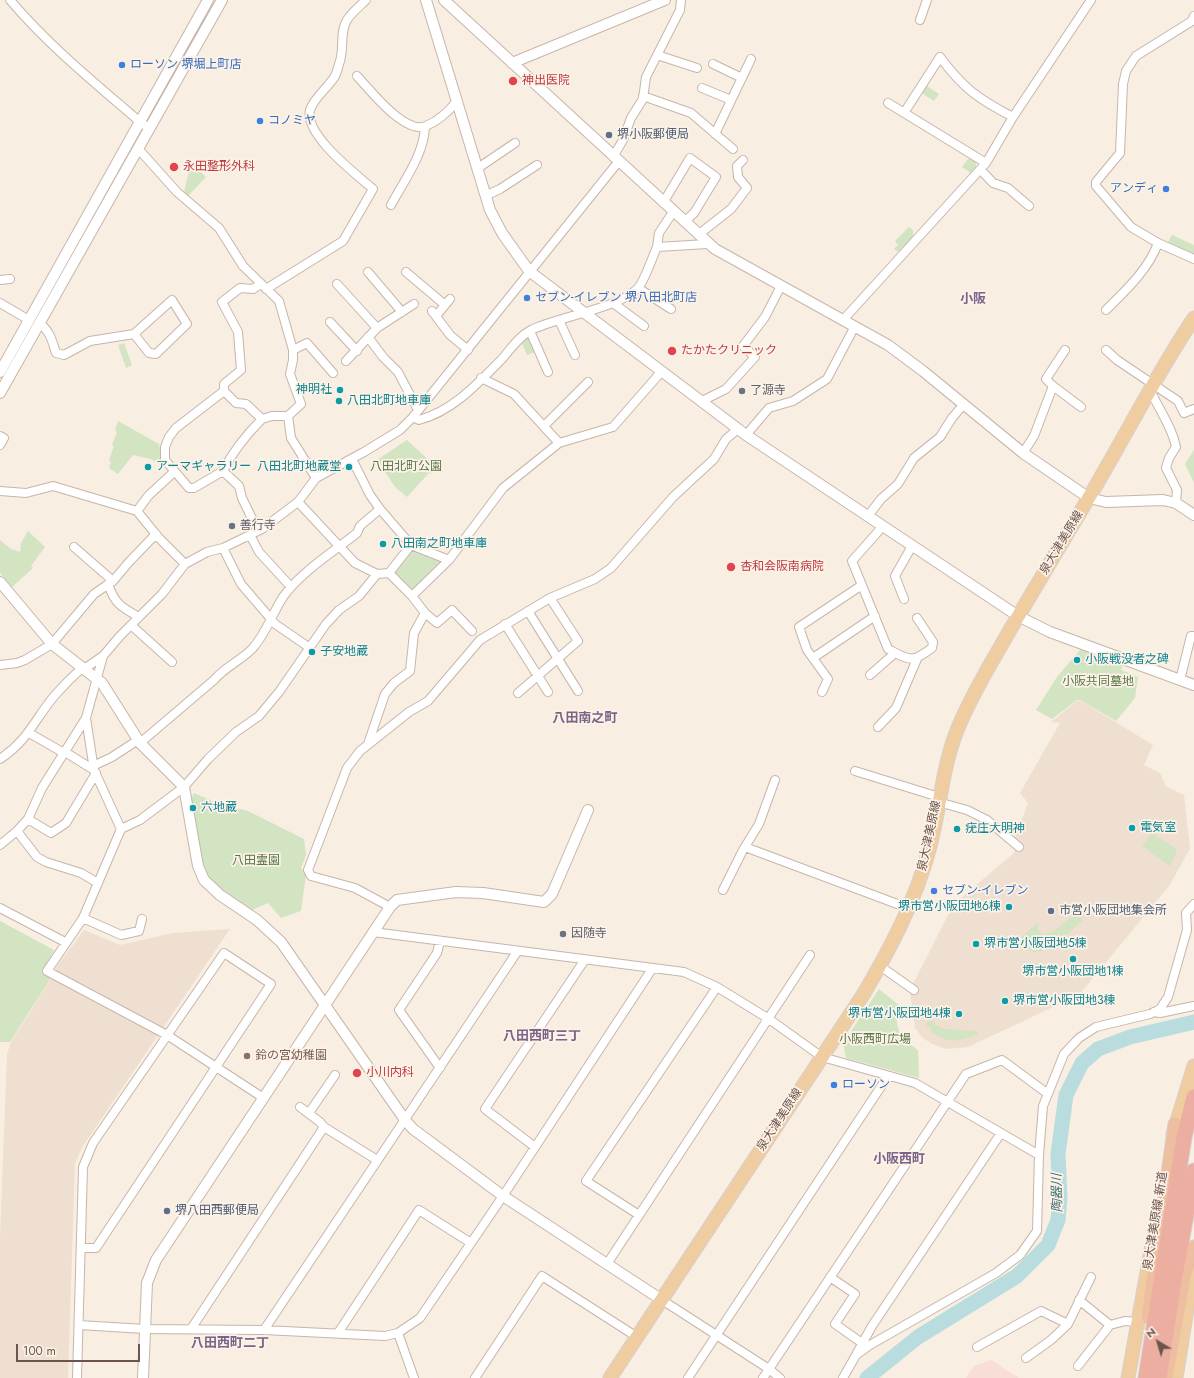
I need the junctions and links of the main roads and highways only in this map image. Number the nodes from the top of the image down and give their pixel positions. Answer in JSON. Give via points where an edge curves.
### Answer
{"nodes":[{"id":1,"x":1194,"y":318,"type":"edge"},
{"id":2,"x":1194,"y":1066,"type":"edge"},
{"id":3,"x":1194,"y":1097,"type":"edge"},
{"id":4,"x":1175,"y":1124,"type":"junction"},
{"id":5,"x":1194,"y":1171,"type":"edge"},
{"id":6,"x":1194,"y":1247,"type":"edge"},
{"id":7,"x":1194,"y":1265,"type":"edge"},
{"id":8,"x":610,"y":1378,"type":"edge"},
{"id":9,"x":1128,"y":1378,"type":"edge"},
{"id":10,"x":1139,"y":1378,"type":"edge"},
{"id":11,"x":1146,"y":1378,"type":"edge"},
{"id":12,"x":1158,"y":1378,"type":"edge"},
{"id":13,"x":1166,"y":1378,"type":"edge"},
{"id":14,"x":1176,"y":1378,"type":"edge"}],
"edges":[{"from":1,"to":8,"type":"main road","name":"泉大津美原線","via":[[1151,387],[979,683],[960,722],[947,760],[922,876],[880,966]]},
{"from":2,"to":4,"type":"main road","name":"泉大津美原線 新道"},
{"from":3,"to":11,"type":"highway","via":[[1183,1144]]},
{"from":4,"to":9,"type":"main road","name":"泉大津美原線 新道","via":[[1165,1164]]},
{"from":4,"to":10,"type":"highway"},
{"from":5,"to":12,"type":"highway"},
{"from":6,"to":13,"type":"highway","via":[[1184,1276]]},
{"from":7,"to":14,"type":"main road"}]}
